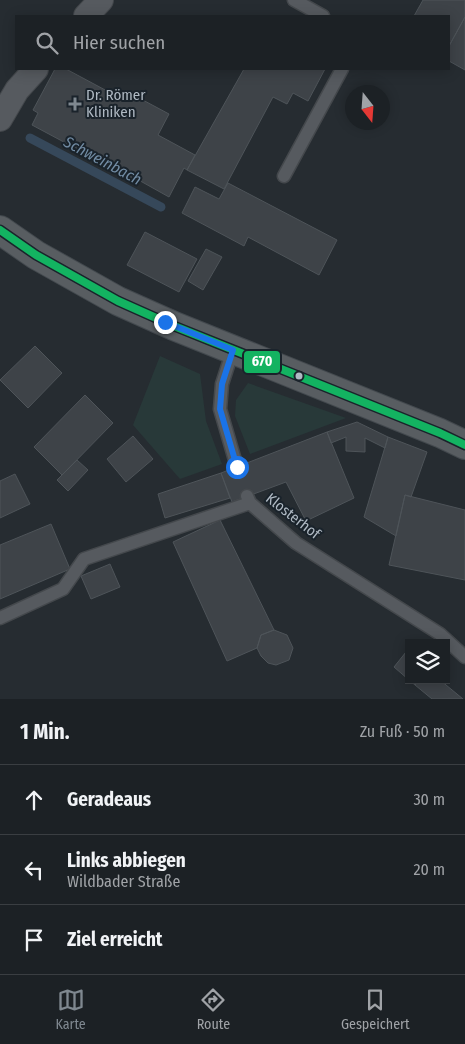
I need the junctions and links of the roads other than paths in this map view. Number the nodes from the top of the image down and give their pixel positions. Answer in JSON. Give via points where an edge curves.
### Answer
{"nodes":[{"id":1,"x":101,"y":0,"type":"edge"},
{"id":2,"x":294,"y":0,"type":"edge"},
{"id":3,"x":87,"y":15,"type":"edge"},
{"id":4,"x":321,"y":15,"type":"edge"},
{"id":5,"x":35,"y":70,"type":"edge"},
{"id":6,"x":341,"y":70,"type":"edge"},
{"id":7,"x":0,"y":118,"type":"edge"},
{"id":8,"x":284,"y":176,"type":"dead end"},
{"id":9,"x":0,"y":230,"type":"edge"},
{"id":10,"x":233,"y":350,"type":"junction"},
{"id":11,"x":465,"y":445,"type":"edge"},
{"id":12,"x":237,"y":467,"type":"dead end"},
{"id":13,"x":0,"y":618,"type":"edge"},
{"id":14,"x":465,"y":657,"type":"edge"}],
"edges":[{"from":1,"to":3,"type":"street"},
{"from":2,"to":4,"type":"lane"},
{"from":5,"to":7,"type":"street","via":[[17,90]]},
{"from":6,"to":8,"type":"lane"},
{"from":9,"to":10,"type":"main road","via":[[36,255],[118,301]]},
{"from":10,"to":11,"type":"main road"},
{"from":10,"to":12,"type":"lane","via":[[222,384],[220,409]]},
{"from":13,"to":14,"type":"lane","name":"Klosterhof","via":[[63,589],[84,559],[248,500],[296,543],[440,634]]}]}
